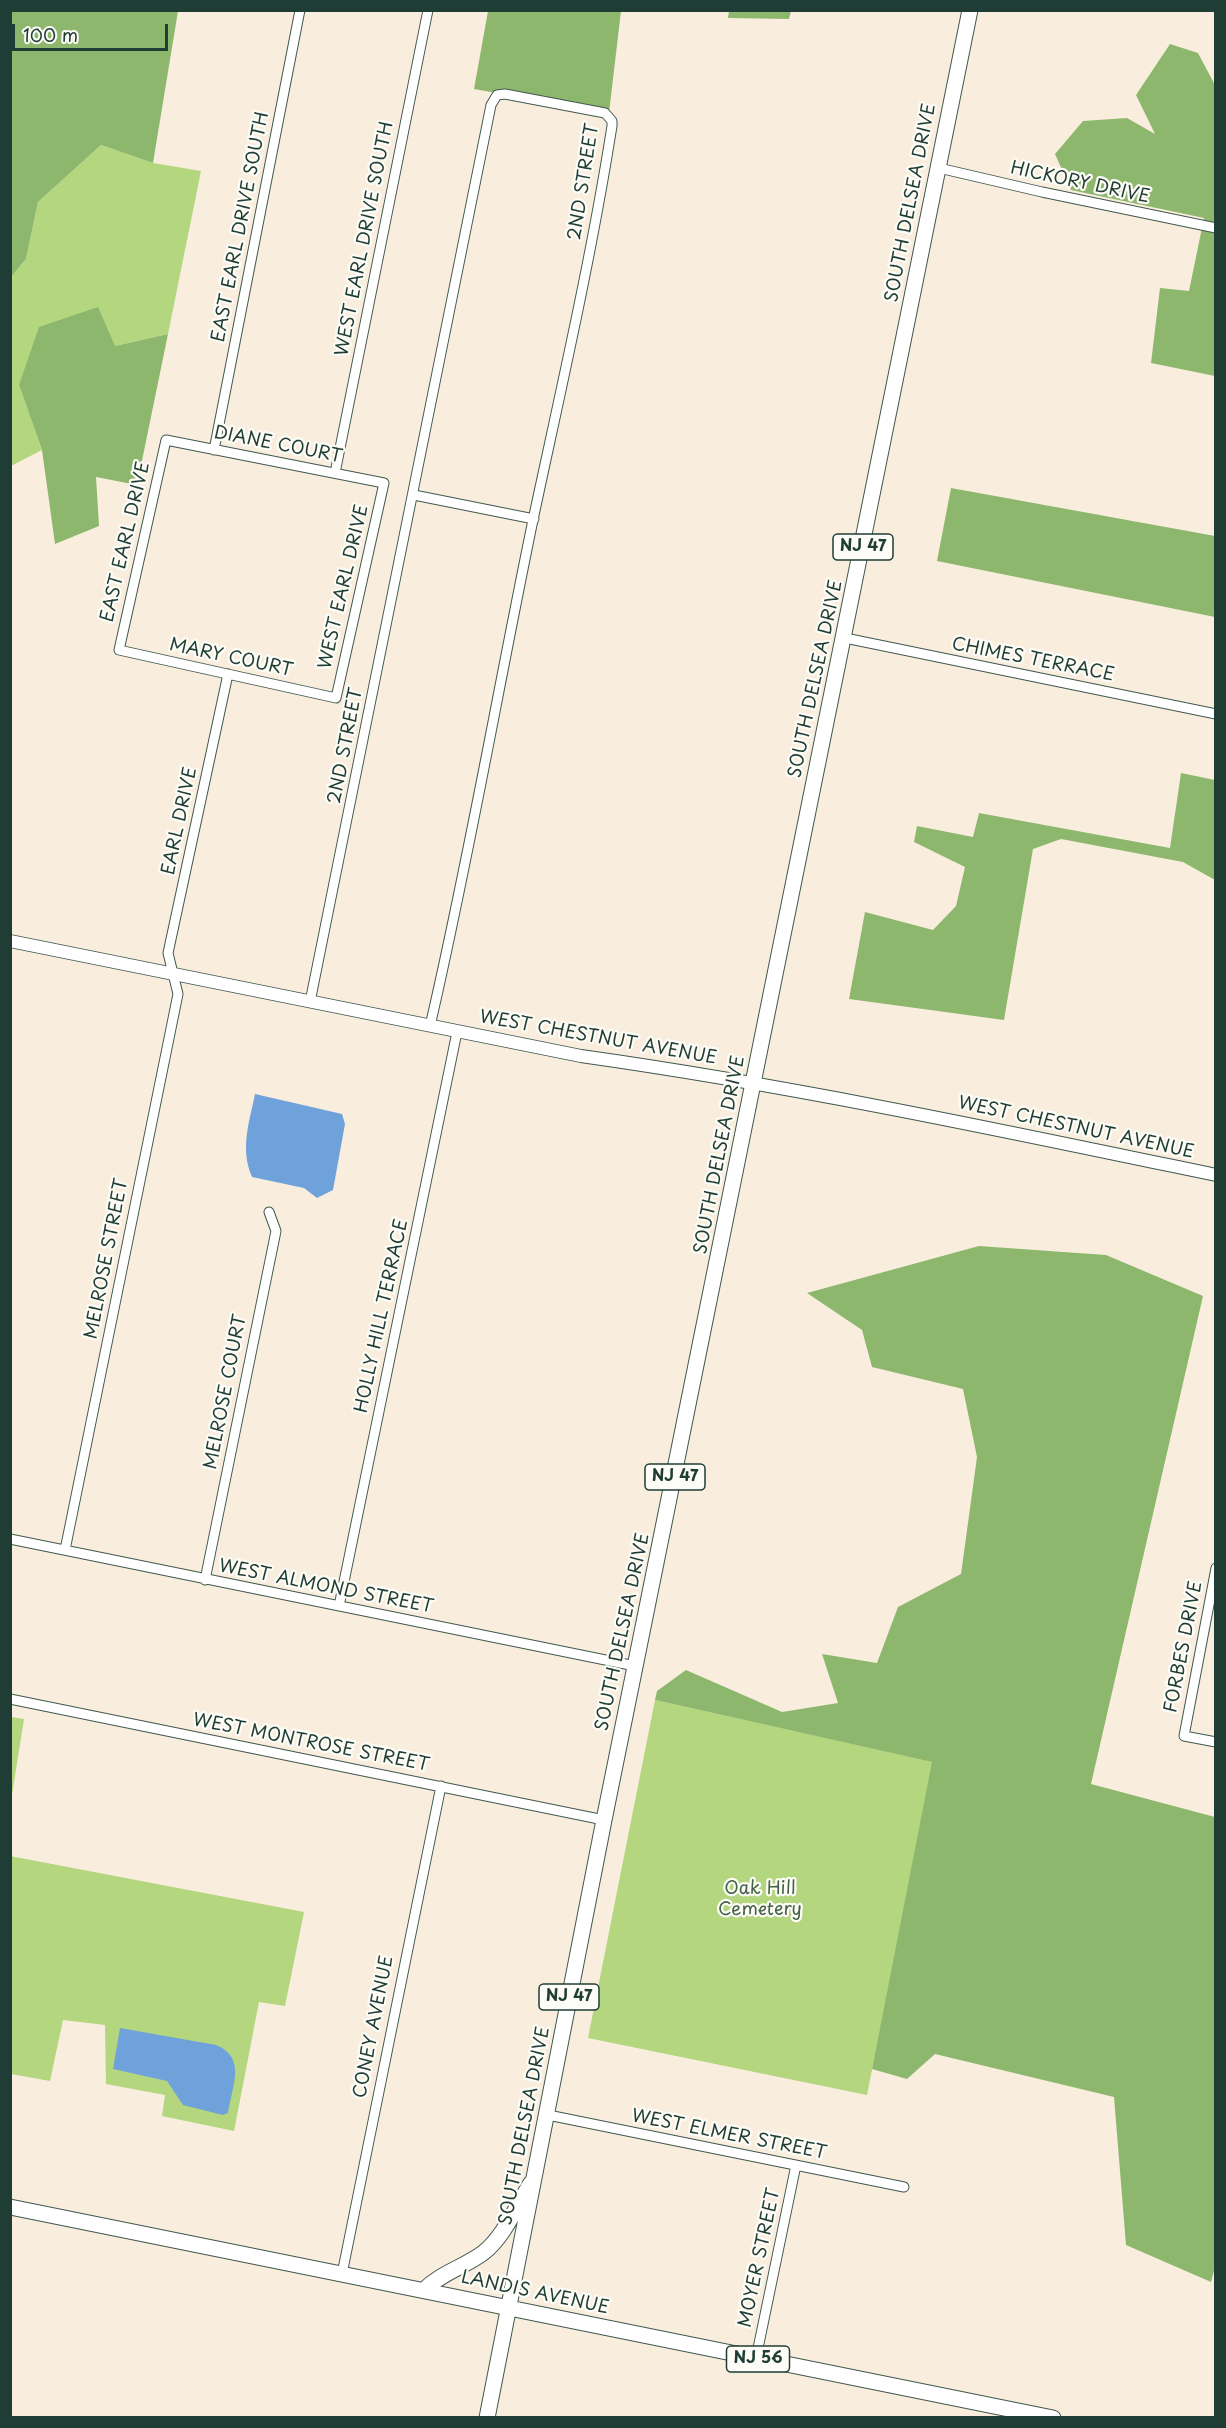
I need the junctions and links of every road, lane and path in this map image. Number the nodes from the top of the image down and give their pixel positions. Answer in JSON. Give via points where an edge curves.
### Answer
{"nodes":[{"id":1,"x":300,"y":10,"type":"edge"},
{"id":2,"x":428,"y":10,"type":"edge"},
{"id":3,"x":970,"y":10,"type":"edge"},
{"id":4,"x":939,"y":168,"type":"junction"},
{"id":5,"x":1215,"y":228,"type":"edge"},
{"id":6,"x":166,"y":440,"type":"joint"},
{"id":7,"x":214,"y":450,"type":"junction"},
{"id":8,"x":335,"y":473,"type":"junction"},
{"id":9,"x":384,"y":483,"type":"joint"},
{"id":10,"x":414,"y":495,"type":"junction"},
{"id":11,"x":534,"y":519,"type":"junction"},
{"id":12,"x":845,"y":638,"type":"junction"},
{"id":13,"x":119,"y":650,"type":"joint"},
{"id":14,"x":228,"y":674,"type":"junction"},
{"id":15,"x":336,"y":698,"type":"joint"},
{"id":16,"x":1215,"y":714,"type":"edge"},
{"id":17,"x":10,"y":941,"type":"edge"},
{"id":18,"x":174,"y":975,"type":"junction"},
{"id":19,"x":310,"y":1002,"type":"junction"},
{"id":20,"x":430,"y":1026,"type":"junction"},
{"id":21,"x":457,"y":1032,"type":"junction"},
{"id":22,"x":754,"y":1083,"type":"junction"},
{"id":23,"x":1215,"y":1175,"type":"edge"},
{"id":24,"x":269,"y":1212,"type":"dead end"},
{"id":25,"x":10,"y":1539,"type":"edge"},
{"id":26,"x":65,"y":1550,"type":"junction"},
{"id":27,"x":1215,"y":1568,"type":"edge"},
{"id":28,"x":206,"y":1580,"type":"junction"},
{"id":29,"x":339,"y":1606,"type":"junction"},
{"id":30,"x":635,"y":1666,"type":"junction"},
{"id":31,"x":10,"y":1699,"type":"edge"},
{"id":32,"x":1215,"y":1742,"type":"edge"},
{"id":33,"x":441,"y":1786,"type":"junction"},
{"id":34,"x":604,"y":1820,"type":"junction"},
{"id":35,"x":548,"y":2115,"type":"junction"},
{"id":36,"x":796,"y":2165,"type":"junction"},
{"id":37,"x":536,"y":2175,"type":"junction"},
{"id":38,"x":904,"y":2187,"type":"dead end"},
{"id":39,"x":10,"y":2206,"type":"edge"},
{"id":40,"x":342,"y":2274,"type":"junction"},
{"id":41,"x":424,"y":2290,"type":"junction"},
{"id":42,"x":509,"y":2308,"type":"junction"},
{"id":43,"x":756,"y":2358,"type":"junction"},
{"id":44,"x":487,"y":2418,"type":"edge"},
{"id":45,"x":1053,"y":2418,"type":"edge"}],
"edges":[{"from":1,"to":7,"type":"street","name":"EAST EARL DRIVE SOUTH"},
{"from":2,"to":8,"type":"street","name":"WEST EARL DRIVE SOUTH"},
{"from":3,"to":4,"type":"main road","name":"SOUTH DELSEA DRIVE","number":"NJ 47"},
{"from":4,"to":5,"type":"street","name":"HICKORY DRIVE"},
{"from":4,"to":12,"type":"main road","name":"SOUTH DELSEA DRIVE","number":"NJ 47"},
{"from":6,"to":7,"type":"street","name":"DIANE COURT"},
{"from":6,"to":13,"type":"street","name":"EAST EARL DRIVE"},
{"from":7,"to":8,"type":"street","name":"DIANE COURT"},
{"from":8,"to":9,"type":"street","name":"DIANE COURT"},
{"from":9,"to":15,"type":"street","name":"WEST EARL DRIVE"},
{"from":10,"to":11,"type":"street"},
{"from":10,"to":11,"type":"street","name":"2ND STREET","via":[[491,105],[497,95],[505,94],[605,113],[612,121],[606,166]]},
{"from":10,"to":19,"type":"street","name":"2ND STREET"},
{"from":11,"to":20,"type":"street","name":"2ND STREET"},
{"from":12,"to":16,"type":"street","name":"CHIMES TERRACE"},
{"from":12,"to":22,"type":"main road","name":"SOUTH DELSEA DRIVE","number":"NJ 47"},
{"from":13,"to":14,"type":"street","name":"MARY COURT"},
{"from":14,"to":15,"type":"street","name":"MARY COURT"},
{"from":14,"to":18,"type":"street","name":"EARL DRIVE","via":[[168,953]]},
{"from":17,"to":18,"type":"street","name":"WEST CHESTNUT AVENUE"},
{"from":18,"to":19,"type":"street","name":"WEST CHESTNUT AVENUE"},
{"from":18,"to":26,"type":"street","name":"MELROSE STREET","via":[[178,994]]},
{"from":19,"to":20,"type":"street","name":"WEST CHESTNUT AVENUE"},
{"from":20,"to":21,"type":"street","name":"WEST CHESTNUT AVENUE"},
{"from":21,"to":22,"type":"street","name":"WEST CHESTNUT AVENUE"},
{"from":21,"to":29,"type":"street","name":"HOLLY HILL TERRACE"},
{"from":22,"to":23,"type":"street","name":"WEST CHESTNUT AVENUE"},
{"from":22,"to":30,"type":"main road","name":"SOUTH DELSEA DRIVE","number":"NJ 47"},
{"from":24,"to":28,"type":"street","name":"MELROSE COURT","via":[[276,1231]]},
{"from":25,"to":26,"type":"street","name":"WEST ALMOND STREET"},
{"from":26,"to":28,"type":"street","name":"WEST ALMOND STREET"},
{"from":27,"to":32,"type":"street","name":"FORBES DRIVE","via":[[1184,1736]]},
{"from":28,"to":29,"type":"street","name":"WEST ALMOND STREET"},
{"from":29,"to":30,"type":"street","name":"WEST ALMOND STREET"},
{"from":30,"to":34,"type":"main road","name":"SOUTH DELSEA DRIVE","number":"NJ 47"},
{"from":31,"to":33,"type":"street","name":"WEST MONTROSE STREET"},
{"from":33,"to":34,"type":"street","name":"WEST MONTROSE STREET"},
{"from":33,"to":40,"type":"street","name":"CONEY AVENUE"},
{"from":34,"to":35,"type":"main road","name":"SOUTH DELSEA DRIVE","number":"NJ 47"},
{"from":35,"to":36,"type":"street","name":"WEST ELMER STREET"},
{"from":35,"to":37,"type":"main road","name":"SOUTH DELSEA DRIVE","number":"NJ 47"},
{"from":36,"to":38,"type":"street","name":"WEST ELMER STREET"},
{"from":36,"to":43,"type":"street","name":"MOYER STREET"},
{"from":37,"to":41,"type":"main road","via":[[495,2241]]},
{"from":37,"to":42,"type":"main road","name":"SOUTH DELSEA DRIVE","number":"NJ 47"},
{"from":39,"to":40,"type":"main road","name":"LANDIS AVENUE"},
{"from":40,"to":41,"type":"main road","name":"LANDIS AVENUE"},
{"from":41,"to":42,"type":"main road","name":"LANDIS AVENUE"},
{"from":42,"to":43,"type":"main road","name":"LANDIS AVENUE","number":"NJ 56"},
{"from":42,"to":44,"type":"main road","number":"NJ 47"},
{"from":43,"to":45,"type":"main road","name":"LANDIS AVENUE","number":"NJ 56"}]}
